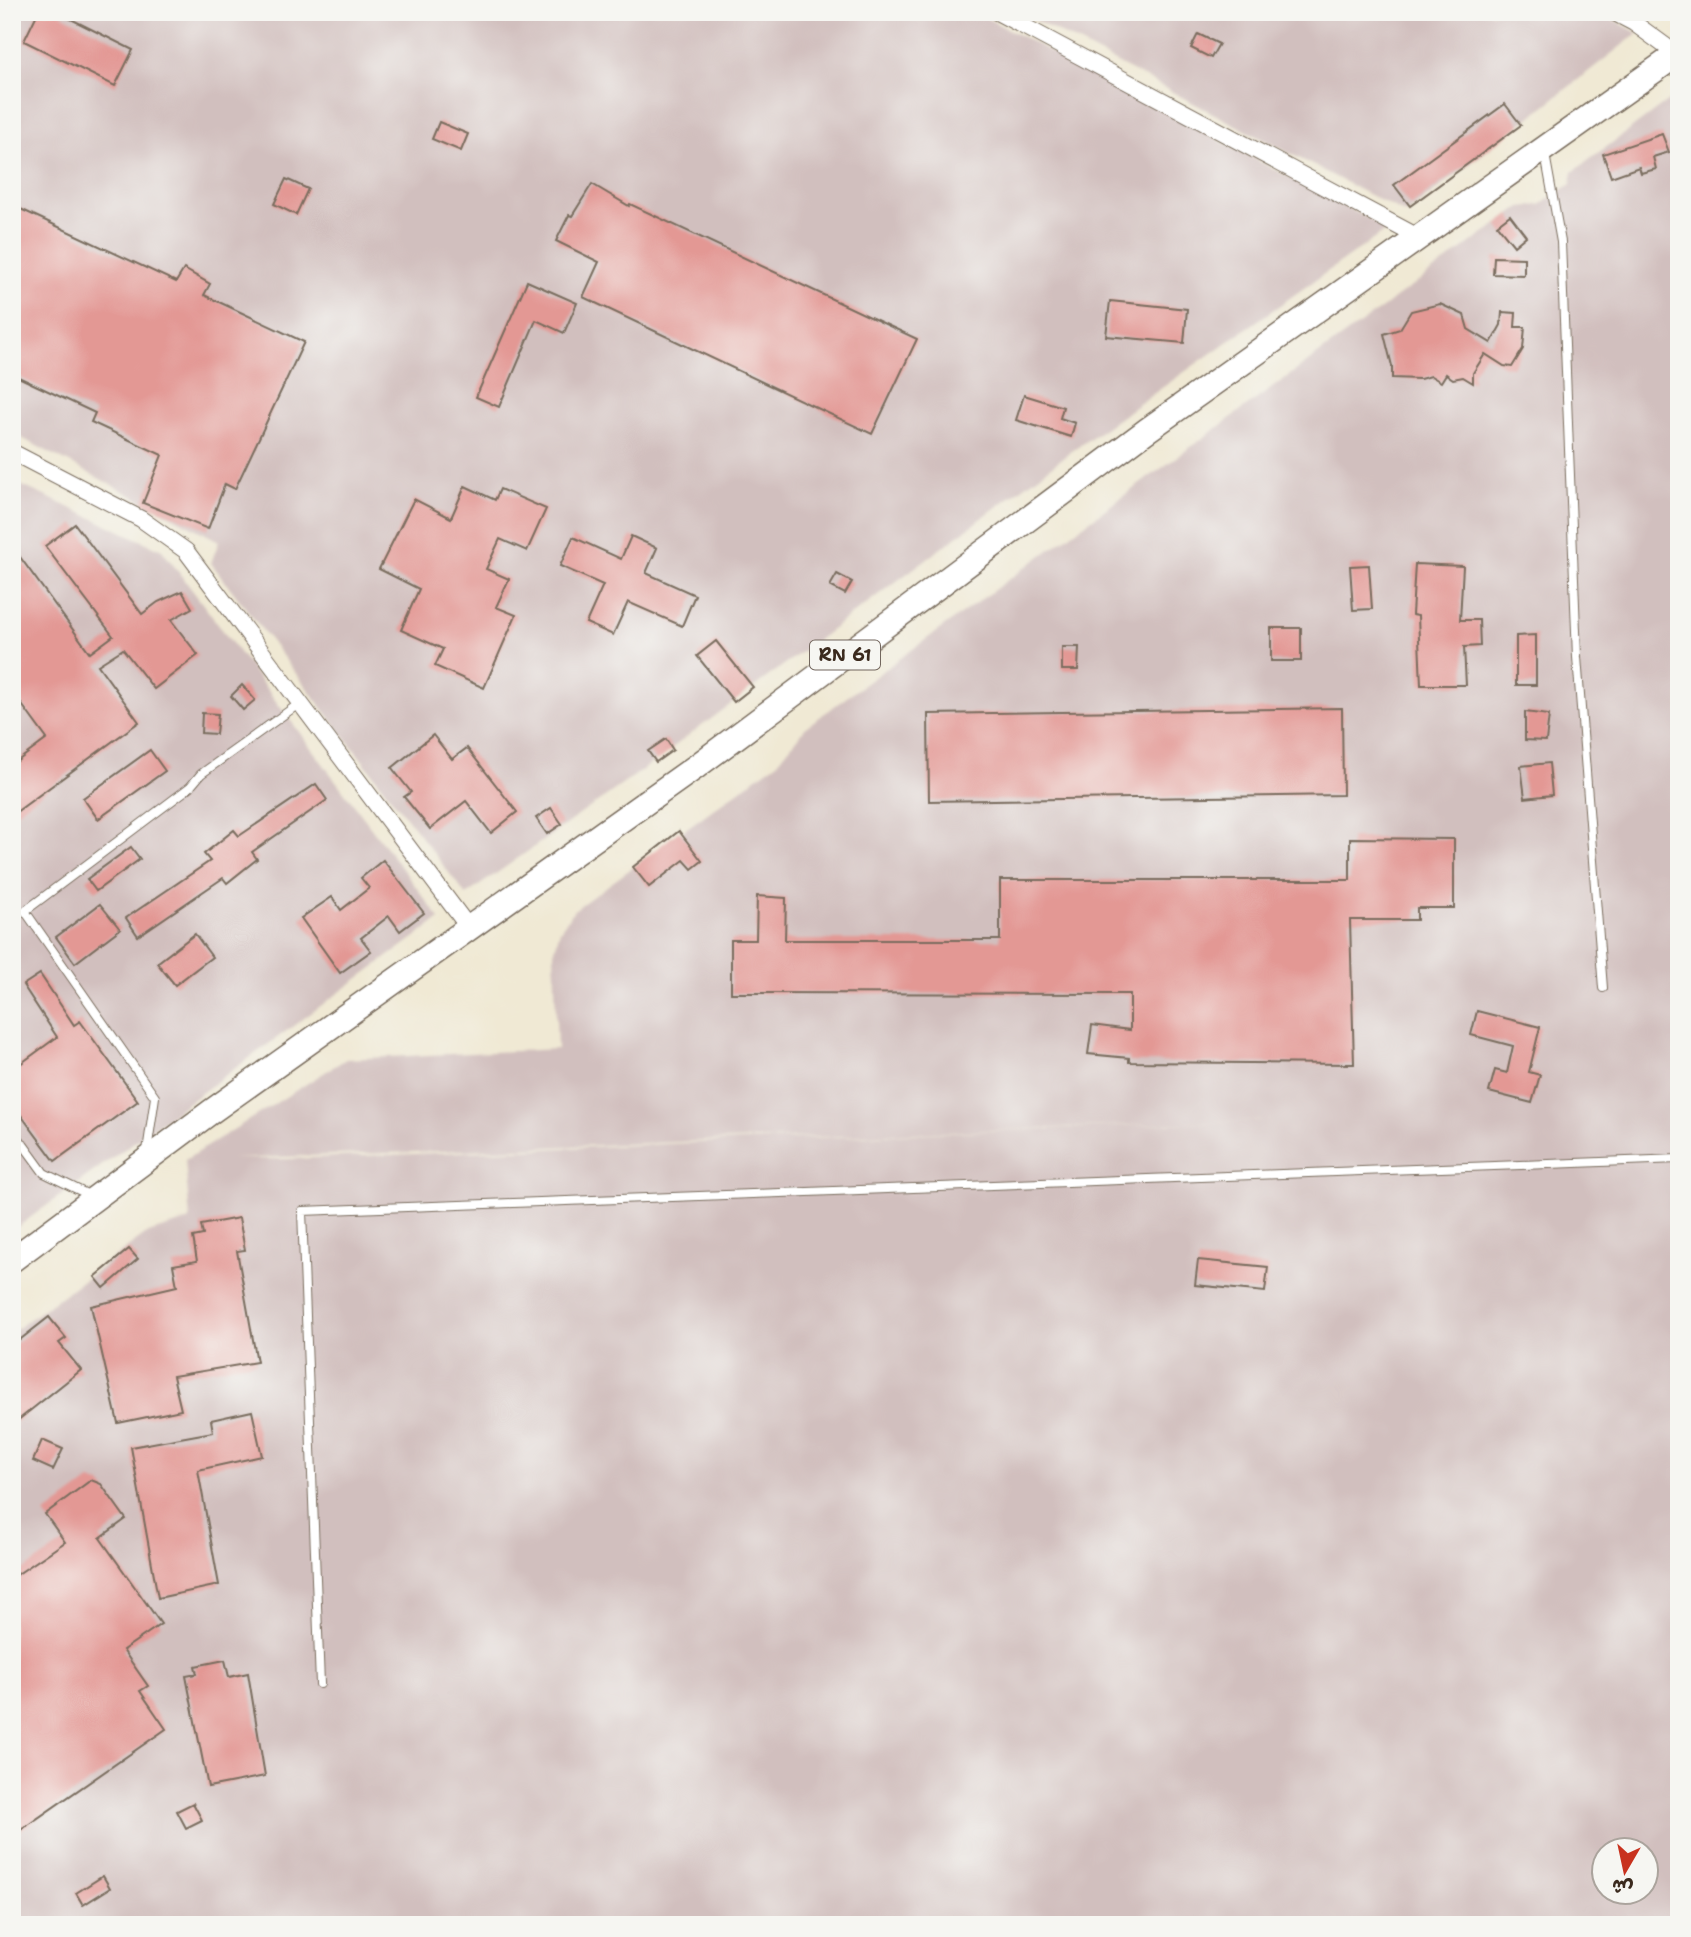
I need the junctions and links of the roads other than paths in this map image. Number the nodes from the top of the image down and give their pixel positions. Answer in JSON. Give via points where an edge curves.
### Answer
{"nodes":[{"id":1,"x":997,"y":12,"type":"edge"},
{"id":2,"x":1613,"y":12,"type":"edge"},
{"id":3,"x":1678,"y":55,"type":"edge"},
{"id":4,"x":1544,"y":147,"type":"junction"},
{"id":5,"x":1420,"y":238,"type":"junction"},
{"id":6,"x":12,"y":452,"type":"edge"},
{"id":7,"x":300,"y":703,"type":"junction"},
{"id":8,"x":468,"y":928,"type":"junction"},
{"id":9,"x":1603,"y":988,"type":"dead end"},
{"id":10,"x":12,"y":1129,"type":"edge"},
{"id":11,"x":1679,"y":1159,"type":"edge"},
{"id":12,"x":145,"y":1161,"type":"junction"},
{"id":13,"x":95,"y":1198,"type":"junction"},
{"id":14,"x":12,"y":1260,"type":"edge"},
{"id":15,"x":320,"y":1684,"type":"dead end"}],
"edges":[{"from":1,"to":5,"type":"street"},
{"from":2,"to":3,"type":"street"},
{"from":3,"to":4,"type":"main road","number":"RN 61"},
{"from":4,"to":5,"type":"main road","number":"RN 61"},
{"from":4,"to":9,"type":"lane","via":[[1561,242],[1577,657]]},
{"from":5,"to":8,"type":"main road","number":"RN 61","via":[[1146,431],[697,766]]},
{"from":6,"to":7,"type":"street","via":[[141,519],[186,551]]},
{"from":7,"to":8,"type":"street"},
{"from":7,"to":12,"type":"lane","via":[[26,911],[155,1097]]},
{"from":8,"to":12,"type":"main road","number":"RN 61"},
{"from":10,"to":13,"type":"lane","via":[[44,1173]]},
{"from":11,"to":15,"type":"lane","via":[[302,1211]]},
{"from":12,"to":13,"type":"main road","number":"RN 61"},
{"from":13,"to":14,"type":"main road","number":"RN 61"}]}
